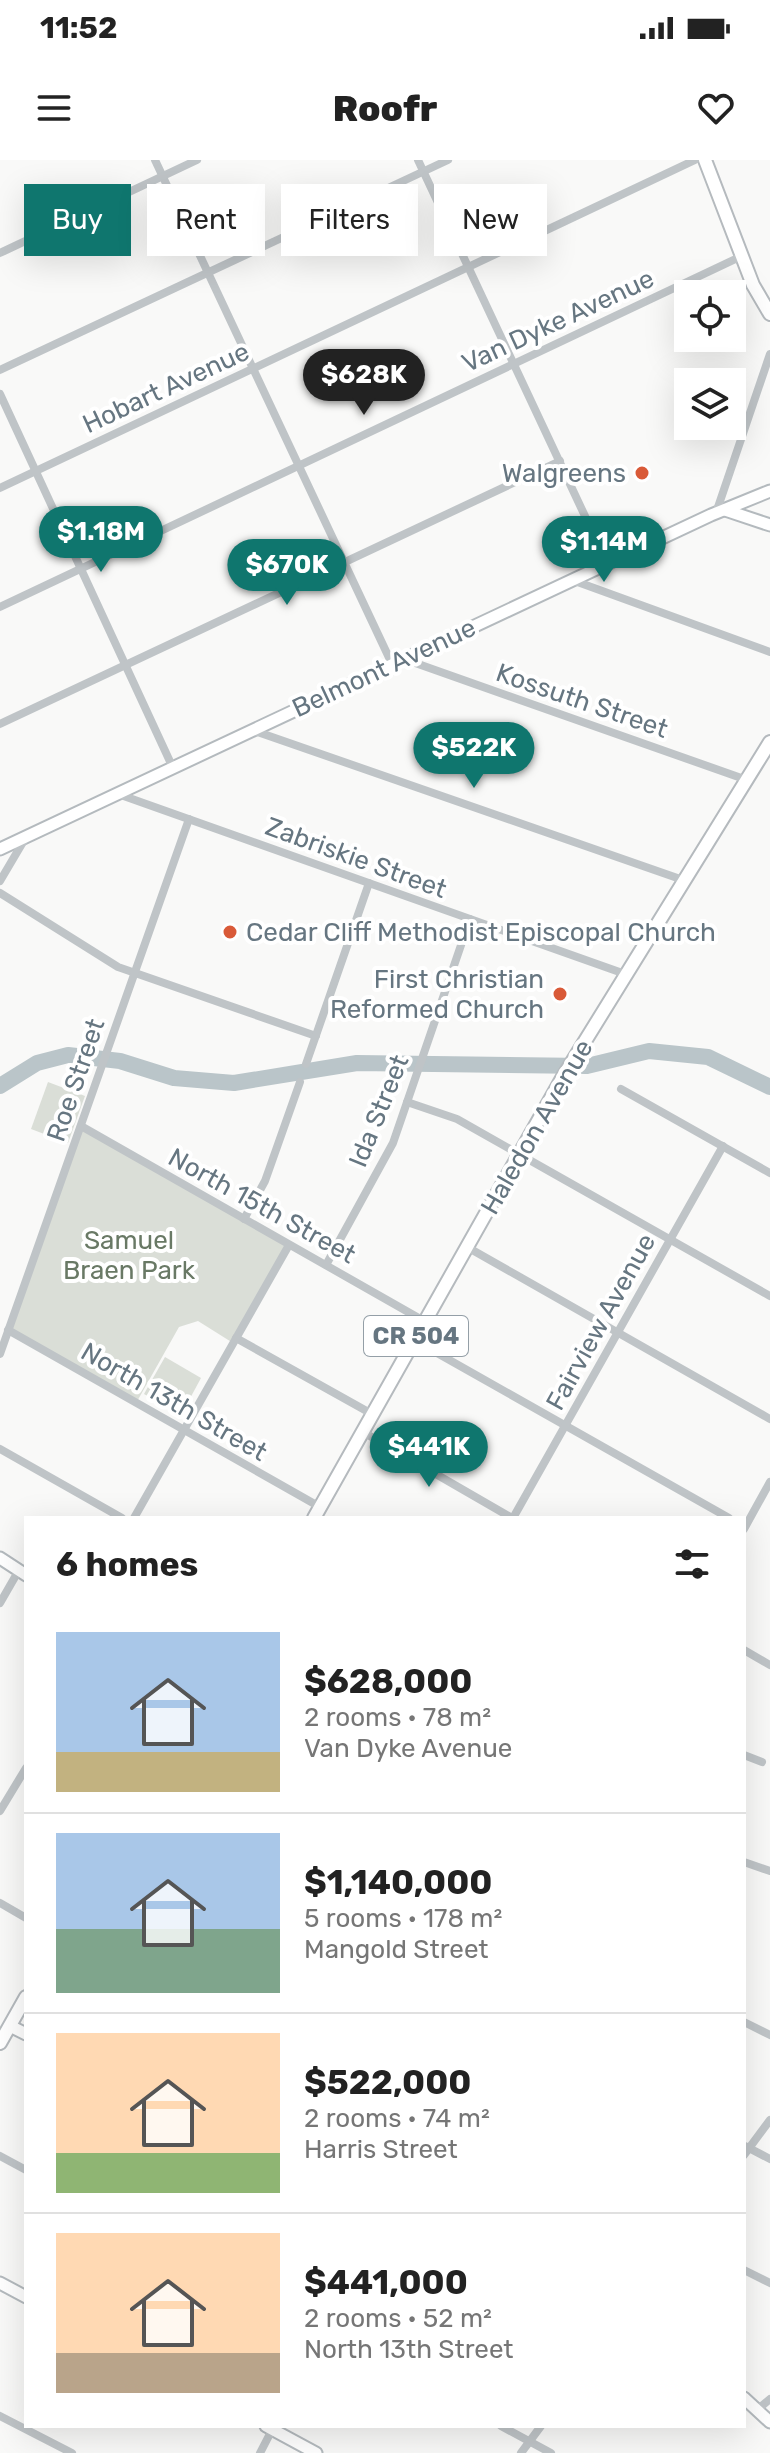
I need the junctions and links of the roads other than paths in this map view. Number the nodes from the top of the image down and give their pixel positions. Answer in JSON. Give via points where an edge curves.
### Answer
{"nodes":[{"id":1,"x":155,"y":160,"type":"edge"},
{"id":2,"x":197,"y":160,"type":"edge"},
{"id":3,"x":418,"y":160,"type":"edge"},
{"id":4,"x":448,"y":160,"type":"edge"},
{"id":5,"x":695,"y":160,"type":"edge"},
{"id":6,"x":705,"y":160,"type":"edge"},
{"id":7,"x":424,"y":171,"type":"junction"},
{"id":8,"x":162,"y":176,"type":"junction"},
{"id":9,"x":0,"y":253,"type":"edge"},
{"id":10,"x":742,"y":256,"type":"junction"},
{"id":11,"x":469,"y":269,"type":"junction"},
{"id":12,"x":208,"y":274,"type":"junction"},
{"id":13,"x":770,"y":314,"type":"edge"},
{"id":14,"x":769,"y":356,"type":"edge"},
{"id":15,"x":514,"y":364,"type":"junction"},
{"id":16,"x":0,"y":370,"type":"edge"},
{"id":17,"x":253,"y":370,"type":"junction"},
{"id":18,"x":0,"y":394,"type":"edge"},
{"id":19,"x":560,"y":461,"type":"junction"},
{"id":20,"x":298,"y":466,"type":"junction"},
{"id":21,"x":36,"y":471,"type":"junction"},
{"id":22,"x":0,"y":488,"type":"edge"},
{"id":23,"x":770,"y":491,"type":"edge"},
{"id":24,"x":720,"y":511,"type":"junction"},
{"id":25,"x":770,"y":525,"type":"edge"},
{"id":26,"x":344,"y":563,"type":"junction"},
{"id":27,"x":607,"y":563,"type":"junction"},
{"id":28,"x":81,"y":569,"type":"junction"},
{"id":29,"x":572,"y":580,"type":"junction"},
{"id":30,"x":0,"y":607,"type":"edge"},
{"id":31,"x":770,"y":652,"type":"edge"},
{"id":32,"x":397,"y":661,"type":"junction"},
{"id":33,"x":125,"y":665,"type":"junction"},
{"id":34,"x":0,"y":724,"type":"edge"},
{"id":35,"x":252,"y":730,"type":"junction"},
{"id":36,"x":770,"y":742,"type":"edge"},
{"id":37,"x":173,"y":768,"type":"junction"},
{"id":38,"x":747,"y":780,"type":"junction"},
{"id":39,"x":117,"y":794,"type":"junction"},
{"id":40,"x":189,"y":819,"type":"junction"},
{"id":41,"x":26,"y":836,"type":"junction"},
{"id":42,"x":0,"y":849,"type":"edge"},
{"id":43,"x":0,"y":881,"type":"edge"},
{"id":44,"x":686,"y":881,"type":"junction"},
{"id":45,"x":369,"y":883,"type":"junction"},
{"id":46,"x":0,"y":893,"type":"edge"},
{"id":47,"x":470,"y":919,"type":"junction"},
{"id":48,"x":134,"y":972,"type":"junction"},
{"id":49,"x":628,"y":975,"type":"junction"},
{"id":50,"x":316,"y":1036,"type":"junction"},
{"id":51,"x":306,"y":1064,"type":"dead end"},
{"id":52,"x":300,"y":1082,"type":"dead end"},
{"id":53,"x":621,"y":1089,"type":"dead end"},
{"id":54,"x":407,"y":1102,"type":"junction"},
{"id":55,"x":81,"y":1126,"type":"junction"},
{"id":56,"x":723,"y":1146,"type":"junction"},
{"id":57,"x":519,"y":1154,"type":"junction"},
{"id":58,"x":770,"y":1173,"type":"edge"},
{"id":59,"x":244,"y":1219,"type":"junction"},
{"id":60,"x":671,"y":1239,"type":"junction"},
{"id":61,"x":289,"y":1245,"type":"junction"},
{"id":62,"x":467,"y":1247,"type":"junction"},
{"id":63,"x":326,"y":1265,"type":"junction"},
{"id":64,"x":770,"y":1296,"type":"edge"},
{"id":65,"x":424,"y":1321,"type":"junction"},
{"id":66,"x":8,"y":1330,"type":"junction"},
{"id":67,"x":618,"y":1333,"type":"junction"},
{"id":68,"x":236,"y":1338,"type":"junction"},
{"id":69,"x":414,"y":1340,"type":"junction"},
{"id":70,"x":0,"y":1354,"type":"edge"},
{"id":71,"x":372,"y":1414,"type":"junction"},
{"id":72,"x":770,"y":1419,"type":"edge"},
{"id":73,"x":565,"y":1426,"type":"junction"},
{"id":74,"x":183,"y":1431,"type":"junction"},
{"id":75,"x":363,"y":1432,"type":"junction"},
{"id":76,"x":0,"y":1449,"type":"edge"},
{"id":77,"x":770,"y":1482,"type":"edge"},
{"id":78,"x":317,"y":1513,"type":"edge"},
{"id":79,"x":118,"y":1516,"type":"edge"},
{"id":80,"x":135,"y":1516,"type":"edge"},
{"id":81,"x":510,"y":1516,"type":"edge"},
{"id":82,"x":514,"y":1516,"type":"edge"},
{"id":83,"x":725,"y":1516,"type":"edge"},
{"id":84,"x":746,"y":1524,"type":"edge"},
{"id":85,"x":0,"y":1558,"type":"edge"},
{"id":86,"x":23,"y":1573,"type":"edge"},
{"id":87,"x":0,"y":1603,"type":"edge"},
{"id":88,"x":746,"y":1651,"type":"edge"},
{"id":89,"x":770,"y":1665,"type":"edge"},
{"id":90,"x":746,"y":1756,"type":"edge"},
{"id":91,"x":762,"y":1762,"type":"dead end"},
{"id":92,"x":24,"y":1771,"type":"edge"},
{"id":93,"x":0,"y":1811,"type":"edge"},
{"id":94,"x":746,"y":1863,"type":"edge"},
{"id":95,"x":770,"y":1871,"type":"edge"},
{"id":96,"x":0,"y":1903,"type":"edge"},
{"id":97,"x":24,"y":1917,"type":"edge"},
{"id":98,"x":24,"y":2001,"type":"edge"},
{"id":99,"x":746,"y":2023,"type":"edge"},
{"id":100,"x":10,"y":2026,"type":"junction"},
{"id":101,"x":24,"y":2033,"type":"edge"},
{"id":102,"x":770,"y":2035,"type":"edge"},
{"id":103,"x":0,"y":2043,"type":"edge"},
{"id":104,"x":770,"y":2120,"type":"edge"},
{"id":105,"x":746,"y":2149,"type":"edge"},
{"id":106,"x":0,"y":2156,"type":"edge"},
{"id":107,"x":770,"y":2159,"type":"edge"},
{"id":108,"x":24,"y":2169,"type":"edge"},
{"id":109,"x":746,"y":2271,"type":"edge"},
{"id":110,"x":0,"y":2283,"type":"edge"},
{"id":111,"x":770,"y":2283,"type":"edge"},
{"id":112,"x":24,"y":2296,"type":"edge"},
{"id":113,"x":770,"y":2399,"type":"edge"},
{"id":114,"x":746,"y":2400,"type":"edge"},
{"id":115,"x":757,"y":2410,"type":"junction"},
{"id":116,"x":0,"y":2416,"type":"edge"},
{"id":117,"x":770,"y":2422,"type":"edge"},
{"id":118,"x":24,"y":2425,"type":"edge"},
{"id":119,"x":271,"y":2428,"type":"edge"},
{"id":120,"x":273,"y":2428,"type":"edge"},
{"id":121,"x":505,"y":2428,"type":"edge"},
{"id":122,"x":540,"y":2428,"type":"edge"},
{"id":123,"x":37,"y":2430,"type":"edge"},
{"id":124,"x":530,"y":2442,"type":"junction"},
{"id":125,"x":72,"y":2453,"type":"edge"},
{"id":126,"x":260,"y":2453,"type":"edge"},
{"id":127,"x":316,"y":2453,"type":"edge"},
{"id":128,"x":521,"y":2453,"type":"edge"},
{"id":129,"x":551,"y":2453,"type":"edge"}],
"edges":[{"from":1,"to":8,"type":"street"},
{"from":2,"to":8,"type":"street"},
{"from":3,"to":7,"type":"street"},
{"from":4,"to":7,"type":"street"},
{"from":5,"to":11,"type":"street","name":"Hobart Avenue"},
{"from":6,"to":10,"type":"main road"},
{"from":7,"to":11,"type":"street"},
{"from":7,"to":12,"type":"street"},
{"from":8,"to":9,"type":"street"},
{"from":8,"to":12,"type":"street"},
{"from":10,"to":13,"type":"main road"},
{"from":10,"to":15,"type":"street","name":"Van Dyke Avenue"},
{"from":11,"to":15,"type":"street"},
{"from":11,"to":17,"type":"street","name":"Hobart Avenue"},
{"from":12,"to":16,"type":"street"},
{"from":12,"to":17,"type":"street"},
{"from":14,"to":24,"type":"street"},
{"from":15,"to":19,"type":"street"},
{"from":15,"to":20,"type":"street","name":"Van Dyke Avenue"},
{"from":17,"to":20,"type":"street"},
{"from":17,"to":21,"type":"street","name":"Hobart Avenue"},
{"from":18,"to":21,"type":"street"},
{"from":19,"to":26,"type":"street"},
{"from":19,"to":27,"type":"street"},
{"from":20,"to":26,"type":"street"},
{"from":20,"to":28,"type":"street","name":"Van Dyke Avenue"},
{"from":21,"to":22,"type":"street","name":"Hobart Avenue"},
{"from":21,"to":28,"type":"street"},
{"from":23,"to":24,"type":"main road","name":"Belmont Avenue"},
{"from":24,"to":25,"type":"main road"},
{"from":24,"to":27,"type":"main road","name":"Belmont Avenue"},
{"from":26,"to":32,"type":"street"},
{"from":26,"to":33,"type":"street"},
{"from":27,"to":29,"type":"main road","name":"Belmont Avenue"},
{"from":28,"to":30,"type":"street","name":"Van Dyke Avenue"},
{"from":28,"to":33,"type":"street"},
{"from":29,"to":31,"type":"street"},
{"from":29,"to":32,"type":"main road","name":"Belmont Avenue"},
{"from":32,"to":35,"type":"main road","name":"Belmont Avenue"},
{"from":32,"to":38,"type":"street","name":"Kossuth Street"},
{"from":33,"to":34,"type":"street"},
{"from":33,"to":37,"type":"street"},
{"from":35,"to":37,"type":"main road","name":"Belmont Avenue"},
{"from":35,"to":44,"type":"street"},
{"from":36,"to":38,"type":"main road","name":"Haledon Avenue","number":"CR 504"},
{"from":37,"to":39,"type":"main road","name":"Belmont Avenue"},
{"from":38,"to":44,"type":"main road","name":"Haledon Avenue","number":"CR 504"},
{"from":39,"to":40,"type":"street","name":"Zabriskie Street"},
{"from":39,"to":41,"type":"main road","name":"Belmont Avenue"},
{"from":40,"to":45,"type":"street","name":"Zabriskie Street"},
{"from":40,"to":48,"type":"street","name":"Roe Street"},
{"from":41,"to":42,"type":"main road","name":"Belmont Avenue"},
{"from":41,"to":43,"type":"street"},
{"from":44,"to":49,"type":"main road","name":"Haledon Avenue","number":"CR 504"},
{"from":45,"to":47,"type":"street","name":"Zabriskie Street"},
{"from":45,"to":50,"type":"street"},
{"from":46,"to":48,"type":"street"},
{"from":47,"to":49,"type":"street","name":"Zabriskie Street"},
{"from":47,"to":54,"type":"street","name":"Ida Street"},
{"from":48,"to":50,"type":"street"},
{"from":48,"to":55,"type":"street","name":"Roe Street"},
{"from":49,"to":57,"type":"main road","name":"Haledon Avenue","number":"CR 504"},
{"from":50,"to":51,"type":"street"},
{"from":52,"to":59,"type":"street","via":[[265,1181]]},
{"from":53,"to":56,"type":"street"},
{"from":54,"to":57,"type":"street","via":[[457,1119]]},
{"from":54,"to":63,"type":"street","name":"Ida Street","via":[[386,1158]]},
{"from":55,"to":59,"type":"street","name":"North 15th Street"},
{"from":55,"to":66,"type":"street","name":"Roe Street"},
{"from":56,"to":58,"type":"street"},
{"from":56,"to":60,"type":"street","name":"Fairview Avenue"},
{"from":57,"to":60,"type":"street"},
{"from":57,"to":62,"type":"main road","name":"Haledon Avenue","number":"CR 504"},
{"from":59,"to":61,"type":"street","name":"North 15th Street"},
{"from":60,"to":64,"type":"street"},
{"from":60,"to":67,"type":"street","name":"Fairview Avenue"},
{"from":61,"to":63,"type":"street","name":"North 15th Street"},
{"from":61,"to":68,"type":"street"},
{"from":62,"to":65,"type":"main road","name":"Haledon Avenue","number":"CR 504"},
{"from":62,"to":67,"type":"street"},
{"from":63,"to":65,"type":"street","name":"North 15th Street"},
{"from":65,"to":69,"type":"main road","name":"Haledon Avenue","number":"CR 504"},
{"from":66,"to":70,"type":"street","name":"Roe Street"},
{"from":66,"to":74,"type":"street","name":"North 13th Street"},
{"from":67,"to":72,"type":"street"},
{"from":67,"to":73,"type":"street","name":"Fairview Avenue"},
{"from":68,"to":71,"type":"street"},
{"from":68,"to":74,"type":"street"},
{"from":69,"to":71,"type":"main road","name":"Haledon Avenue","number":"CR 504"},
{"from":69,"to":73,"type":"street"},
{"from":71,"to":75,"type":"main road","name":"Haledon Avenue","number":"CR 504"},
{"from":73,"to":82,"type":"street","name":"Fairview Avenue"},
{"from":73,"to":83,"type":"street"},
{"from":74,"to":78,"type":"street","name":"North 13th Street"},
{"from":74,"to":80,"type":"street"},
{"from":75,"to":78,"type":"main road","name":"Haledon Avenue","number":"CR 504"},
{"from":75,"to":81,"type":"street"},
{"from":76,"to":79,"type":"street"},
{"from":77,"to":84,"type":"street"},
{"from":85,"to":86,"type":"main road"},
{"from":86,"to":87,"type":"street"},
{"from":88,"to":89,"type":"street"},
{"from":90,"to":91,"type":"street"},
{"from":92,"to":93,"type":"street"},
{"from":94,"to":95,"type":"street"},
{"from":96,"to":97,"type":"street"},
{"from":98,"to":100,"type":"main road"},
{"from":99,"to":102,"type":"street"},
{"from":100,"to":101,"type":"main road"},
{"from":100,"to":103,"type":"main road"},
{"from":104,"to":105,"type":"street"},
{"from":105,"to":107,"type":"street"},
{"from":106,"to":108,"type":"street"},
{"from":109,"to":111,"type":"street"},
{"from":110,"to":112,"type":"main road"},
{"from":113,"to":115,"type":"street"},
{"from":114,"to":115,"type":"main road"},
{"from":115,"to":117,"type":"main road"},
{"from":116,"to":118,"type":"street"},
{"from":119,"to":126,"type":"street"},
{"from":120,"to":127,"type":"main road"},
{"from":121,"to":124,"type":"street"},
{"from":122,"to":124,"type":"street"},
{"from":123,"to":125,"type":"street"},
{"from":124,"to":128,"type":"street"},
{"from":124,"to":129,"type":"street"}]}
